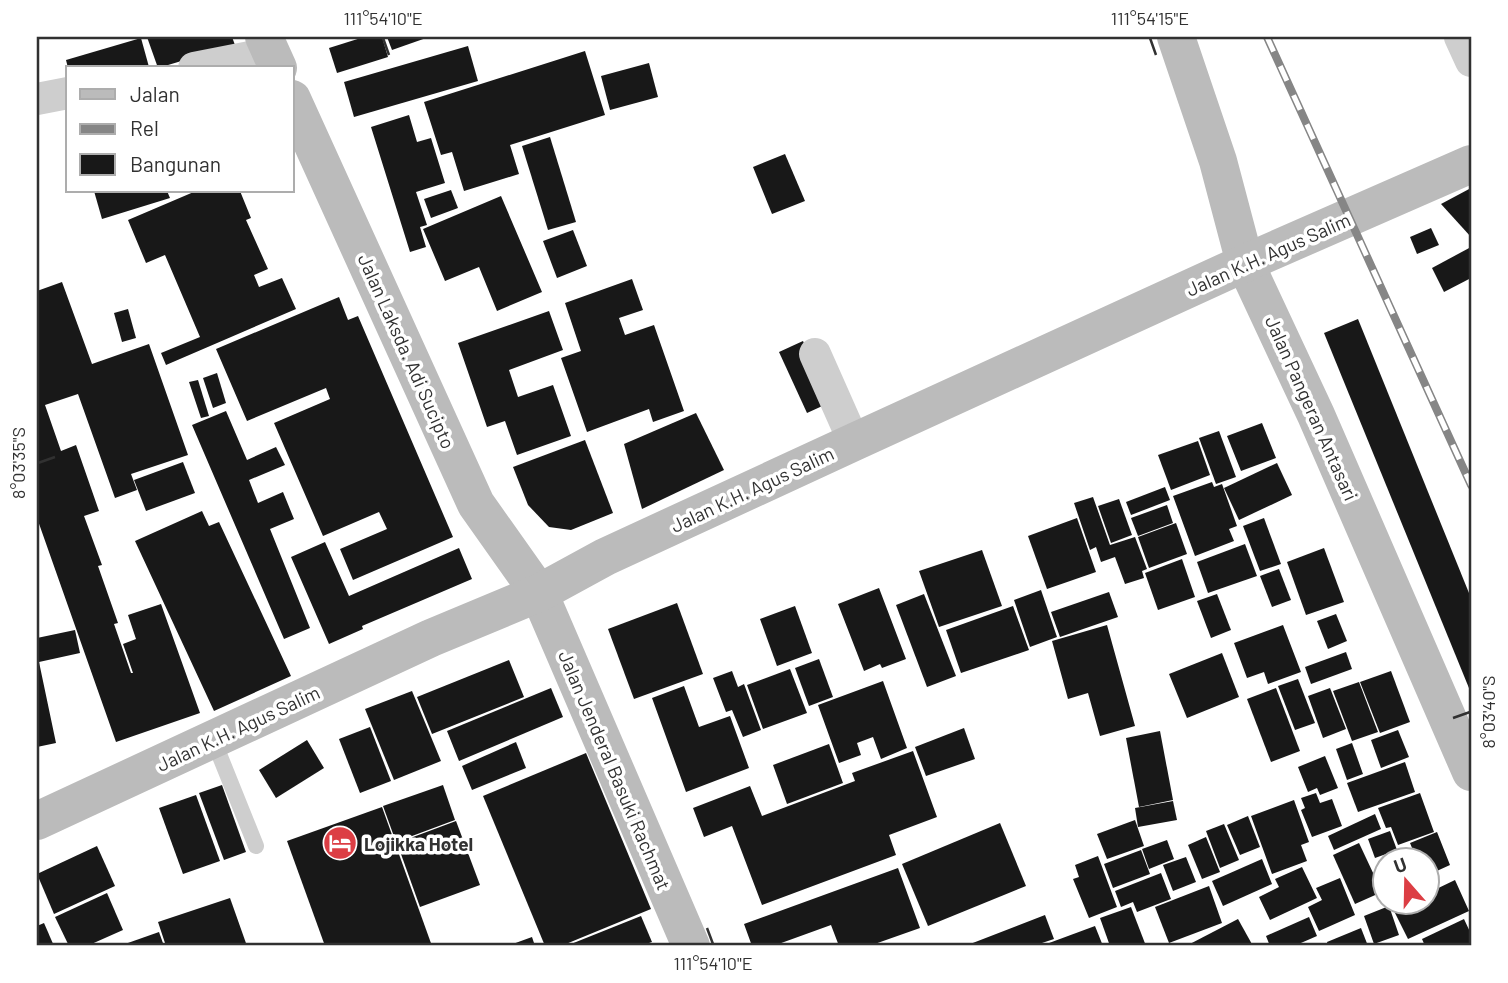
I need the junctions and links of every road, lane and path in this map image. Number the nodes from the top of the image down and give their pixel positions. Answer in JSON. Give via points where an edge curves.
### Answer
{"nodes":[{"id":1,"x":1176,"y":37,"type":"edge"},
{"id":2,"x":1460,"y":37,"type":"edge"},
{"id":3,"x":271,"y":53,"type":"edge"},
{"id":4,"x":1471,"y":61,"type":"edge"},
{"id":5,"x":204,"y":66,"type":"edge"},
{"id":6,"x":66,"y":93,"type":"edge"},
{"id":7,"x":37,"y":99,"type":"edge"},
{"id":8,"x":294,"y":103,"type":"edge"},
{"id":9,"x":1471,"y":164,"type":"edge"},
{"id":10,"x":1245,"y":263,"type":"junction"},
{"id":11,"x":815,"y":354,"type":"dead end"},
{"id":12,"x":854,"y":442,"type":"junction"},
{"id":13,"x":539,"y":593,"type":"junction"},
{"id":14,"x":213,"y":739,"type":"junction"},
{"id":15,"x":1471,"y":772,"type":"edge"},
{"id":16,"x":37,"y":821,"type":"edge"},
{"id":17,"x":256,"y":846,"type":"dead end"},
{"id":18,"x":691,"y":946,"type":"edge"}],
"edges":[{"from":1,"to":10,"type":"street","name":"Jalan Pangeran Antasari","via":[[1218,161]]},
{"from":2,"to":4,"type":"street"},
{"from":3,"to":5,"type":"street"},
{"from":6,"to":7,"type":"street"},
{"from":8,"to":13,"type":"street","name":"Jalan Laksda. Adi Sucipto","via":[[476,504]]},
{"from":9,"to":10,"type":"street","name":"Jalan K.H. Agus Salim"},
{"from":10,"to":12,"type":"street","name":"Jalan K.H. Agus Salim"},
{"from":10,"to":15,"type":"street","name":"Jalan Pangeran Antasari"},
{"from":11,"to":12,"type":"street"},
{"from":12,"to":13,"type":"street","name":"Jalan K.H. Agus Salim","via":[[605,557]]},
{"from":13,"to":14,"type":"street","name":"Jalan K.H. Agus Salim"},
{"from":13,"to":18,"type":"street","name":"Jalan Jenderal Basuki Rachmat"},
{"from":14,"to":16,"type":"street","name":"Jalan K.H. Agus Salim"},
{"from":14,"to":17,"type":"lane"}]}
